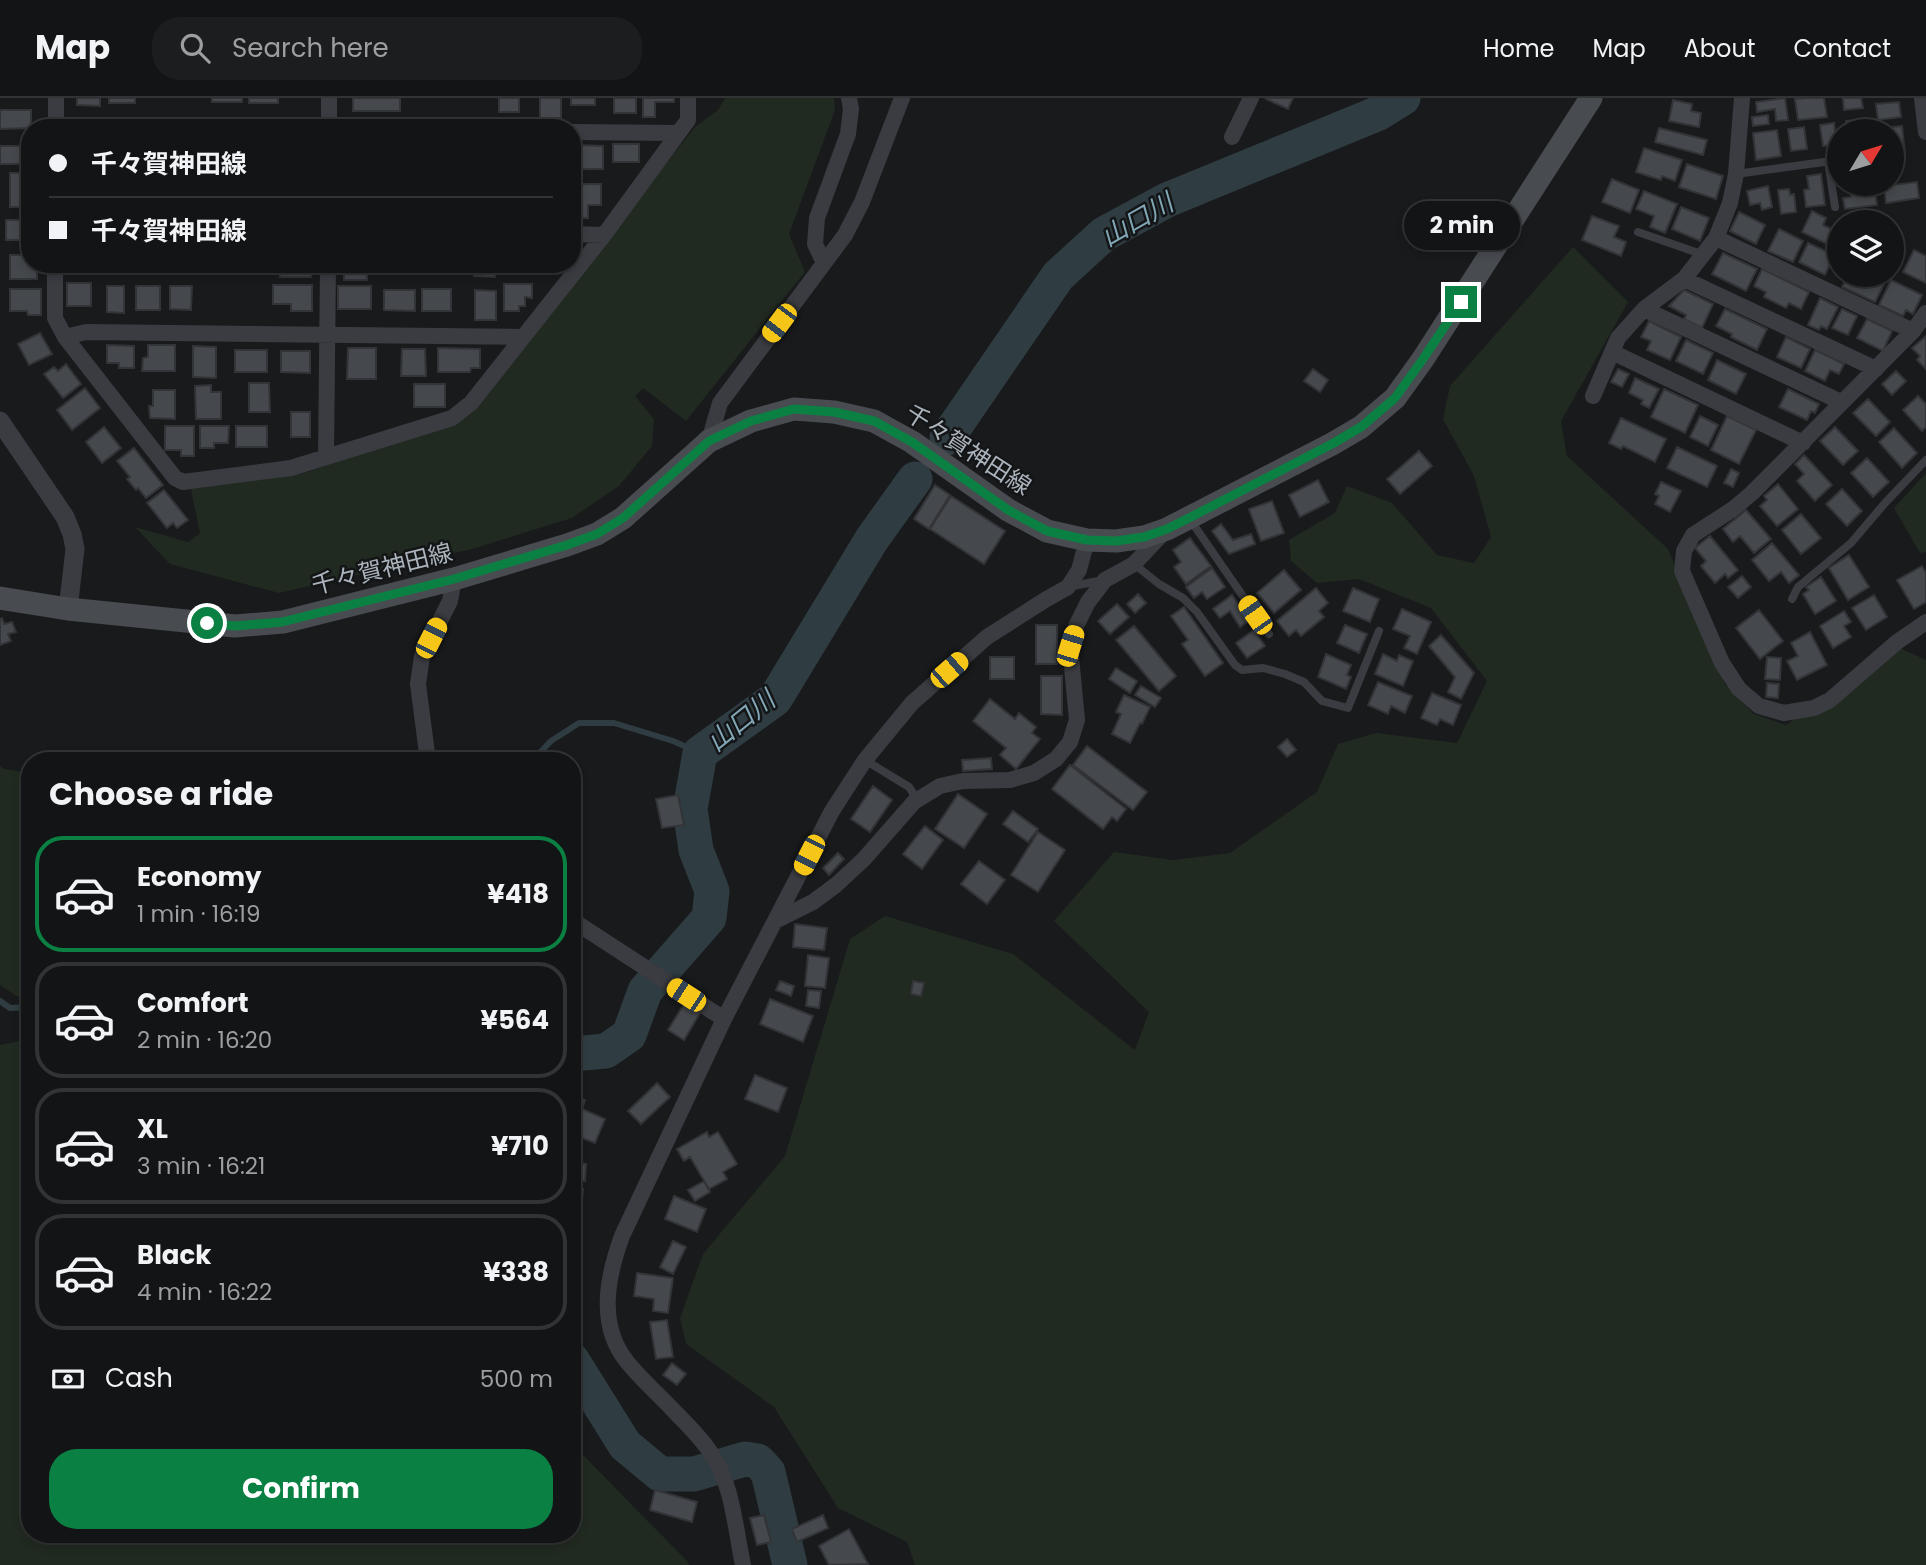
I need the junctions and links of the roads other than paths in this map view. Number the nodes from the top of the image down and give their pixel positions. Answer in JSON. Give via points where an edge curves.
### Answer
{"nodes":[{"id":1,"x":56,"y":98,"type":"edge"},
{"id":2,"x":329,"y":98,"type":"edge"},
{"id":3,"x":688,"y":98,"type":"edge"},
{"id":4,"x":849,"y":98,"type":"edge"},
{"id":5,"x":902,"y":98,"type":"edge"},
{"id":6,"x":1251,"y":98,"type":"edge"},
{"id":7,"x":1591,"y":98,"type":"edge"},
{"id":8,"x":1742,"y":98,"type":"edge"},
{"id":9,"x":1922,"y":98,"type":"edge"},
{"id":10,"x":56,"y":119,"type":"edge"},
{"id":11,"x":329,"y":119,"type":"edge"},
{"id":12,"x":581,"y":132,"type":"edge"},
{"id":13,"x":1926,"y":132,"type":"edge"},
{"id":14,"x":678,"y":133,"type":"junction"},
{"id":15,"x":1232,"y":137,"type":"dead end"},
{"id":16,"x":1827,"y":161,"type":"edge"},
{"id":17,"x":1736,"y":174,"type":"junction"},
{"id":18,"x":1833,"y":196,"type":"edge"},
{"id":19,"x":1835,"y":207,"type":"dead end"},
{"id":20,"x":1638,"y":232,"type":"dead end"},
{"id":21,"x":581,"y":234,"type":"edge"},
{"id":22,"x":604,"y":235,"type":"junction"},
{"id":23,"x":1716,"y":238,"type":"junction"},
{"id":24,"x":1704,"y":255,"type":"junction"},
{"id":25,"x":824,"y":263,"type":"junction"},
{"id":26,"x":581,"y":264,"type":"edge"},
{"id":27,"x":55,"y":273,"type":"edge"},
{"id":28,"x":328,"y":273,"type":"edge"},
{"id":29,"x":574,"y":273,"type":"edge"},
{"id":30,"x":1684,"y":279,"type":"junction"},
{"id":31,"x":1644,"y":309,"type":"junction"},
{"id":32,"x":1926,"y":313,"type":"edge"},
{"id":33,"x":1913,"y":331,"type":"junction"},
{"id":34,"x":327,"y":334,"type":"junction"},
{"id":35,"x":65,"y":337,"type":"junction"},
{"id":36,"x":523,"y":337,"type":"junction"},
{"id":37,"x":1612,"y":352,"type":"junction"},
{"id":38,"x":1876,"y":369,"type":"junction"},
{"id":39,"x":1592,"y":396,"type":"dead end"},
{"id":40,"x":1841,"y":402,"type":"junction"},
{"id":41,"x":0,"y":421,"type":"edge"},
{"id":42,"x":709,"y":441,"type":"junction"},
{"id":43,"x":1803,"y":443,"type":"junction"},
{"id":44,"x":326,"y":457,"type":"junction"},
{"id":45,"x":1926,"y":460,"type":"edge"},
{"id":46,"x":1189,"y":518,"type":"junction"},
{"id":47,"x":1167,"y":529,"type":"junction"},
{"id":48,"x":1087,"y":540,"type":"junction"},
{"id":49,"x":1135,"y":564,"type":"junction"},
{"id":50,"x":454,"y":579,"type":"junction"},
{"id":51,"x":1105,"y":580,"type":"junction"},
{"id":52,"x":1068,"y":587,"type":"junction"},
{"id":53,"x":0,"y":598,"type":"edge"},
{"id":54,"x":1793,"y":599,"type":"dead end"},
{"id":55,"x":68,"y":610,"type":"junction"},
{"id":56,"x":1926,"y":622,"type":"edge"},
{"id":57,"x":1379,"y":631,"type":"dead end"},
{"id":58,"x":1269,"y":634,"type":"dead end"},
{"id":59,"x":427,"y":752,"type":"edge"},
{"id":60,"x":866,"y":760,"type":"junction"},
{"id":61,"x":914,"y":802,"type":"junction"},
{"id":62,"x":775,"y":921,"type":"junction"},
{"id":63,"x":581,"y":926,"type":"edge"},
{"id":64,"x":724,"y":1019,"type":"junction"},
{"id":65,"x":739,"y":1564,"type":"edge"}],
"edges":[{"from":1,"to":10,"type":"street"},
{"from":2,"to":11,"type":"street"},
{"from":3,"to":14,"type":"street","via":[[688,120]]},
{"from":4,"to":25,"type":"street","via":[[848,134],[817,218],[815,244]]},
{"from":5,"to":25,"type":"street","via":[[862,202]]},
{"from":6,"to":15,"type":"street"},
{"from":7,"to":46,"type":"main road","name":"千々賀神田線","via":[[1395,398],[1332,444]]},
{"from":8,"to":17,"type":"street"},
{"from":9,"to":13,"type":"street"},
{"from":12,"to":14,"type":"street"},
{"from":14,"to":22,"type":"street"},
{"from":16,"to":17,"type":"lane"},
{"from":17,"to":23,"type":"street"},
{"from":18,"to":19,"type":"lane"},
{"from":20,"to":24,"type":"lane"},
{"from":21,"to":22,"type":"street"},
{"from":22,"to":26,"type":"street"},
{"from":23,"to":24,"type":"street"},
{"from":23,"to":33,"type":"street"},
{"from":24,"to":30,"type":"street"},
{"from":25,"to":42,"type":"street","via":[[720,403]]},
{"from":27,"to":35,"type":"street","via":[[55,318]]},
{"from":28,"to":34,"type":"street"},
{"from":29,"to":36,"type":"street"},
{"from":30,"to":31,"type":"street"},
{"from":30,"to":38,"type":"street"},
{"from":31,"to":37,"type":"street","via":[[1618,338]]},
{"from":31,"to":40,"type":"street"},
{"from":32,"to":33,"type":"street"},
{"from":33,"to":38,"type":"street"},
{"from":34,"to":35,"type":"street","via":[[86,332]]},
{"from":34,"to":36,"type":"street"},
{"from":34,"to":44,"type":"street"},
{"from":35,"to":44,"type":"street","via":[[175,478],[183,482],[291,468]]},
{"from":36,"to":44,"type":"street","via":[[471,403],[452,418]]},
{"from":37,"to":39,"type":"street"},
{"from":37,"to":43,"type":"street"},
{"from":38,"to":40,"type":"street"},
{"from":40,"to":43,"type":"street"},
{"from":41,"to":55,"type":"street","via":[[72,534],[75,549]]},
{"from":42,"to":48,"type":"main road","name":"千々賀神田線","via":[[751,421],[794,409],[874,421],[912,442],[1008,510],[1047,531]]},
{"from":42,"to":50,"type":"main road","name":"千々賀神田線","via":[[623,518],[597,534]]},
{"from":43,"to":56,"type":"street","via":[[1752,494],[1693,535],[1684,551],[1682,571],[1722,663],[1739,689],[1759,706],[1784,713],[1814,708]]},
{"from":45,"to":54,"type":"lane","via":[[1851,543],[1798,587]]},
{"from":46,"to":47,"type":"main road","name":"千々賀神田線"},
{"from":46,"to":58,"type":"lane"},
{"from":47,"to":48,"type":"main road","name":"千々賀神田線","via":[[1116,541]]},
{"from":47,"to":49,"type":"street"},
{"from":48,"to":52,"type":"street","via":[[1079,570]]},
{"from":49,"to":51,"type":"street"},
{"from":49,"to":57,"type":"lane","via":[[1197,612],[1235,665],[1242,670],[1263,668],[1285,674],[1304,682],[1322,701],[1348,708]]},
{"from":50,"to":55,"type":"main road","name":"千々賀神田線","via":[[282,622],[235,626]]},
{"from":50,"to":59,"type":"street","via":[[450,601],[422,656],[418,684]]},
{"from":51,"to":52,"type":"lane"},
{"from":51,"to":61,"type":"street","via":[[1088,602],[1070,646],[1077,720],[1070,742],[1056,759],[1034,773],[1010,780],[963,780],[940,786]]},
{"from":52,"to":60,"type":"street","via":[[987,637],[912,703]]},
{"from":53,"to":55,"type":"main road","name":"千々賀神田線"},
{"from":60,"to":61,"type":"lane","via":[[909,787]]},
{"from":60,"to":62,"type":"street","via":[[832,811]]},
{"from":61,"to":62,"type":"street","via":[[836,885]]},
{"from":62,"to":64,"type":"street"},
{"from":63,"to":64,"type":"street"},
{"from":64,"to":65,"type":"street","via":[[622,1236],[612,1264],[607,1302],[612,1335],[626,1361],[712,1454],[727,1488]]}]}
